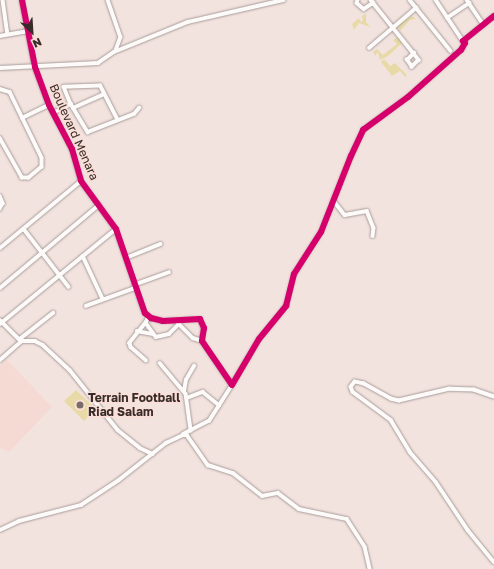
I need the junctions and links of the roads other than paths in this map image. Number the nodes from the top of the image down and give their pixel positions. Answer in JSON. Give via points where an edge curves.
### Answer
{"nodes":[{"id":1,"x":3,"y":0,"type":"edge"},
{"id":2,"x":22,"y":0,"type":"edge"},
{"id":3,"x":108,"y":0,"type":"edge"},
{"id":4,"x":283,"y":0,"type":"edge"},
{"id":5,"x":358,"y":0,"type":"edge"},
{"id":6,"x":410,"y":0,"type":"edge"},
{"id":7,"x":436,"y":0,"type":"edge"},
{"id":8,"x":372,"y":1,"type":"edge"},
{"id":9,"x":468,"y":1,"type":"edge"},
{"id":10,"x":416,"y":8,"type":"junction"},
{"id":11,"x":494,"y":16,"type":"edge"},
{"id":12,"x":447,"y":18,"type":"junction"},
{"id":13,"x":484,"y":25,"type":"junction"},
{"id":14,"x":394,"y":27,"type":"junction"},
{"id":15,"x":27,"y":31,"type":"junction"},
{"id":16,"x":8,"y":34,"type":"junction"},
{"id":17,"x":0,"y":36,"type":"edge"},
{"id":18,"x":463,"y":41,"type":"junction"},
{"id":19,"x":369,"y":48,"type":"dead end"},
{"id":20,"x":451,"y":51,"type":"dead end"},
{"id":21,"x":116,"y":52,"type":"junction"},
{"id":22,"x":414,"y":54,"type":"dead end"},
{"id":23,"x":35,"y":67,"type":"junction"},
{"id":24,"x":0,"y":68,"type":"edge"},
{"id":25,"x":0,"y":89,"type":"edge"},
{"id":26,"x":104,"y":94,"type":"junction"},
{"id":27,"x":50,"y":105,"type":"junction"},
{"id":28,"x":72,"y":106,"type":"junction"},
{"id":29,"x":139,"y":108,"type":"dead end"},
{"id":30,"x":53,"y":113,"type":"junction"},
{"id":31,"x":22,"y":118,"type":"junction"},
{"id":32,"x":117,"y":119,"type":"junction"},
{"id":33,"x":0,"y":139,"type":"edge"},
{"id":34,"x":81,"y":181,"type":"junction"},
{"id":35,"x":0,"y":196,"type":"edge"},
{"id":36,"x":334,"y":201,"type":"junction"},
{"id":37,"x":100,"y":205,"type":"junction"},
{"id":38,"x":0,"y":209,"type":"edge"},
{"id":39,"x":24,"y":229,"type":"junction"},
{"id":40,"x":116,"y":229,"type":"junction"},
{"id":41,"x":373,"y":236,"type":"dead end"},
{"id":42,"x":160,"y":244,"type":"dead end"},
{"id":43,"x":0,"y":248,"type":"edge"},
{"id":44,"x":43,"y":253,"type":"junction"},
{"id":45,"x":83,"y":256,"type":"junction"},
{"id":46,"x":126,"y":258,"type":"junction"},
{"id":47,"x":169,"y":272,"type":"dead end"},
{"id":48,"x":60,"y":276,"type":"junction"},
{"id":49,"x":135,"y":286,"type":"junction"},
{"id":50,"x":69,"y":287,"type":"dead end"},
{"id":51,"x":0,"y":288,"type":"edge"},
{"id":52,"x":103,"y":300,"type":"junction"},
{"id":53,"x":86,"y":306,"type":"dead end"},
{"id":54,"x":53,"y":313,"type":"dead end"},
{"id":55,"x":149,"y":317,"type":"junction"},
{"id":56,"x":1,"y":322,"type":"edge"},
{"id":57,"x":146,"y":323,"type":"junction"},
{"id":58,"x":178,"y":323,"type":"junction"},
{"id":59,"x":137,"y":330,"type":"junction"},
{"id":60,"x":153,"y":334,"type":"junction"},
{"id":61,"x":21,"y":340,"type":"junction"},
{"id":62,"x":202,"y":341,"type":"junction"},
{"id":63,"x":0,"y":360,"type":"edge"},
{"id":64,"x":146,"y":360,"type":"dead end"},
{"id":65,"x":160,"y":363,"type":"dead end"},
{"id":66,"x":194,"y":366,"type":"dead end"},
{"id":67,"x":232,"y":385,"type":"junction"},
{"id":68,"x":184,"y":391,"type":"junction"},
{"id":69,"x":494,"y":397,"type":"edge"},
{"id":70,"x":188,"y":398,"type":"junction"},
{"id":71,"x":219,"y":405,"type":"junction"},
{"id":72,"x":191,"y":431,"type":"junction"},
{"id":73,"x":183,"y":434,"type":"junction"},
{"id":74,"x":153,"y":454,"type":"junction"},
{"id":75,"x":0,"y":530,"type":"edge"},
{"id":76,"x":494,"y":562,"type":"edge"},
{"id":77,"x":370,"y":569,"type":"edge"}],
"edges":[{"from":1,"to":16,"type":"street"},
{"from":2,"to":15,"type":"street","name":"Boulevard Menara"},
{"from":3,"to":21,"type":"street","via":[[121,36]]},
{"from":4,"to":21,"type":"street","via":[[188,22]]},
{"from":5,"to":8,"type":"street","via":[[357,3],[364,9]]},
{"from":6,"to":10,"type":"street"},
{"from":7,"to":12,"type":"street"},
{"from":8,"to":14,"type":"street"},
{"from":9,"to":12,"type":"street"},
{"from":9,"to":13,"type":"street"},
{"from":10,"to":14,"type":"street"},
{"from":10,"to":20,"type":"street"},
{"from":11,"to":13,"type":"street"},
{"from":12,"to":18,"type":"street"},
{"from":13,"to":18,"type":"street"},
{"from":14,"to":19,"type":"street"},
{"from":14,"to":22,"type":"street"},
{"from":15,"to":16,"type":"street"},
{"from":15,"to":23,"type":"street","name":"Boulevard Menara"},
{"from":16,"to":17,"type":"street"},
{"from":18,"to":36,"type":"street","via":[[464,46],[444,66],[395,108],[366,127],[351,156]]},
{"from":21,"to":23,"type":"street","via":[[93,64]]},
{"from":23,"to":24,"type":"street"},
{"from":23,"to":27,"type":"street","name":"Boulevard Menara"},
{"from":25,"to":31,"type":"street","via":[[10,92]]},
{"from":26,"to":28,"type":"street"},
{"from":26,"to":28,"type":"street","via":[[97,85],[65,86],[64,90]]},
{"from":26,"to":32,"type":"street"},
{"from":27,"to":30,"type":"street","name":"Boulevard Menara"},
{"from":27,"to":31,"type":"street"},
{"from":28,"to":30,"type":"street"},
{"from":28,"to":32,"type":"street","via":[[88,132]]},
{"from":29,"to":32,"type":"street","via":[[134,114]]},
{"from":30,"to":34,"type":"street","name":"Boulevard Menara","via":[[75,155]]},
{"from":31,"to":33,"type":"street","via":[[42,158],[42,167],[29,178],[22,178]]},
{"from":34,"to":37,"type":"street","name":"Boulevard Menara"},
{"from":34,"to":39,"type":"street"},
{"from":35,"to":38,"type":"street","via":[[3,203]]},
{"from":36,"to":41,"type":"street","via":[[344,215],[367,211],[374,228]]},
{"from":36,"to":67,"type":"street","via":[[321,232],[294,274],[286,306],[262,335]]},
{"from":37,"to":40,"type":"street","name":"Boulevard Menara"},
{"from":37,"to":44,"type":"street"},
{"from":39,"to":43,"type":"street"},
{"from":39,"to":44,"type":"street"},
{"from":40,"to":45,"type":"street"},
{"from":40,"to":46,"type":"street","name":"Boulevard Menara"},
{"from":42,"to":46,"type":"street"},
{"from":44,"to":48,"type":"street"},
{"from":44,"to":51,"type":"street"},
{"from":45,"to":48,"type":"street"},
{"from":45,"to":52,"type":"street"},
{"from":46,"to":49,"type":"street","name":"Boulevard Menara"},
{"from":47,"to":49,"type":"street"},
{"from":48,"to":50,"type":"street"},
{"from":48,"to":56,"type":"street"},
{"from":49,"to":52,"type":"street"},
{"from":49,"to":55,"type":"street","name":"Boulevard Menara"},
{"from":52,"to":53,"type":"street"},
{"from":54,"to":61,"type":"street"},
{"from":55,"to":57,"type":"street"},
{"from":55,"to":58,"type":"street","via":[[163,322]]},
{"from":56,"to":61,"type":"street"},
{"from":57,"to":59,"type":"street"},
{"from":57,"to":60,"type":"street"},
{"from":58,"to":60,"type":"street","via":[[164,336],[156,337]]},
{"from":58,"to":62,"type":"street","via":[[192,338]]},
{"from":58,"to":62,"type":"street","via":[[200,319],[204,325]]},
{"from":59,"to":60,"type":"street"},
{"from":59,"to":64,"type":"street","via":[[130,345]]},
{"from":61,"to":63,"type":"street"},
{"from":61,"to":74,"type":"street","via":[[35,341],[43,345],[70,370],[118,430],[140,448]]},
{"from":62,"to":67,"type":"street"},
{"from":65,"to":68,"type":"street"},
{"from":66,"to":68,"type":"street","via":[[186,380]]},
{"from":67,"to":71,"type":"street"},
{"from":68,"to":70,"type":"street"},
{"from":69,"to":76,"type":"street","via":[[474,390],[450,390],[399,400],[391,399],[364,384],[355,382],[350,386],[353,392],[391,420],[410,452],[436,482],[468,530]]},
{"from":70,"to":71,"type":"street","via":[[203,392]]},
{"from":70,"to":72,"type":"street"},
{"from":71,"to":72,"type":"street","via":[[206,424]]},
{"from":72,"to":73,"type":"street"},
{"from":73,"to":74,"type":"street"},
{"from":73,"to":77,"type":"street","via":[[208,465],[233,473],[262,496],[278,493],[299,509],[347,519],[366,548]]},
{"from":74,"to":75,"type":"street","via":[[81,505],[19,521]]}]}
